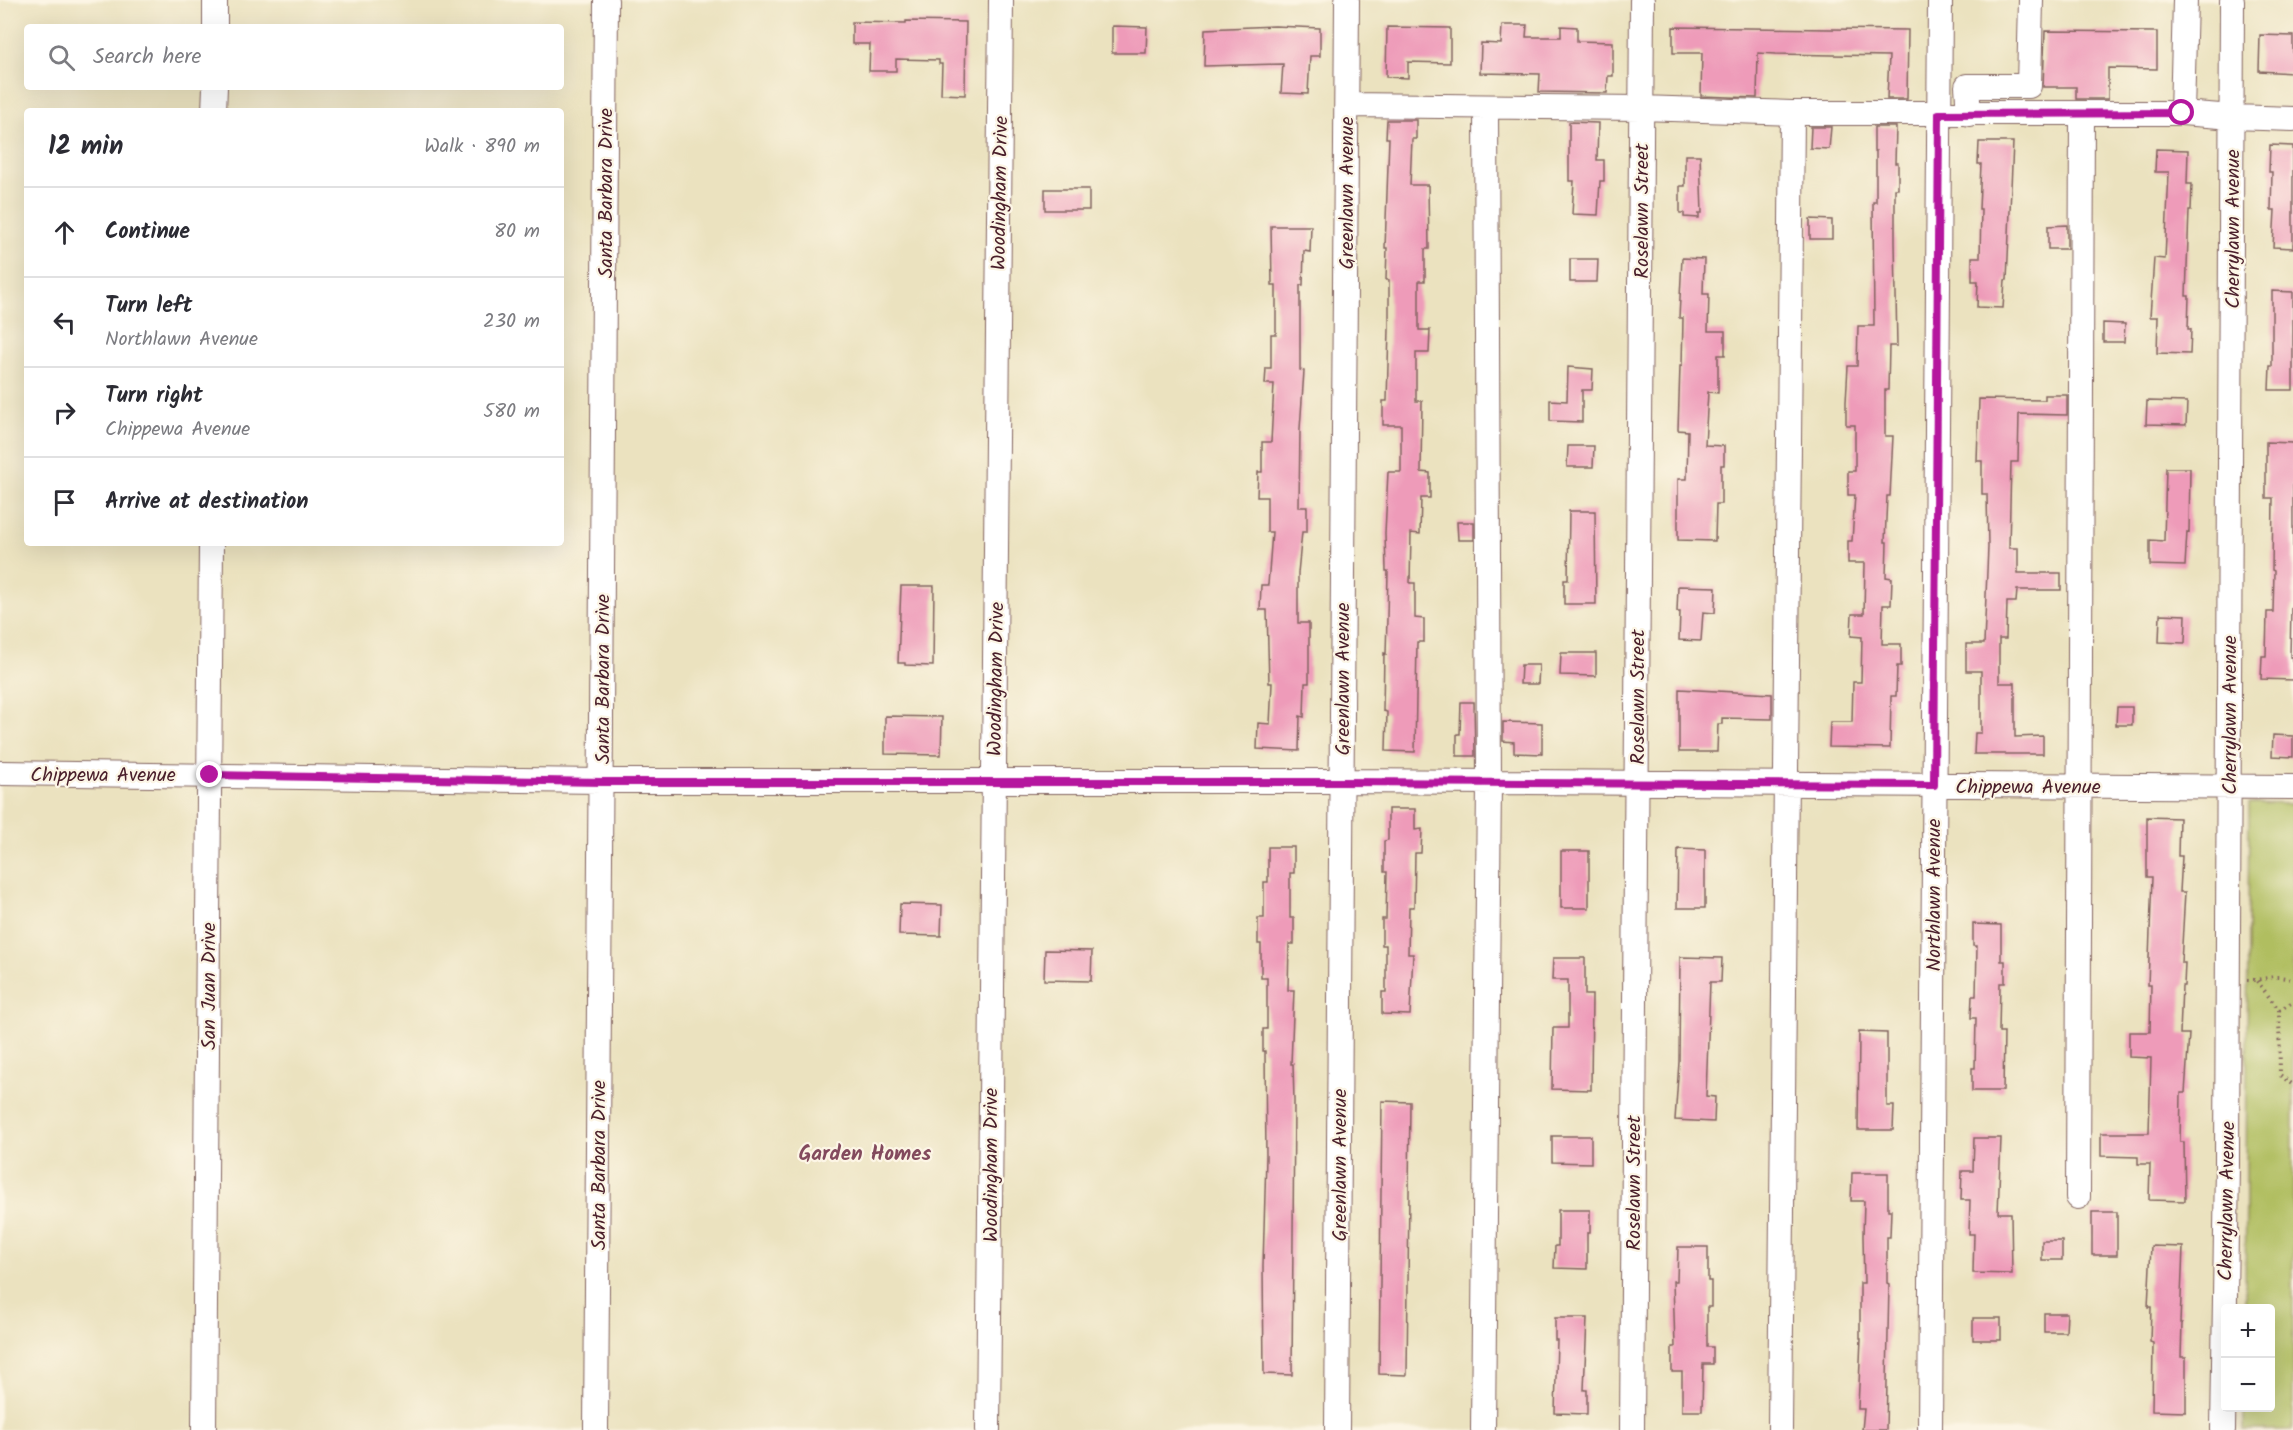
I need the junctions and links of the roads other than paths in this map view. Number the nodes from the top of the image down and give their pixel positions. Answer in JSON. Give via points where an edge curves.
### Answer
{"nodes":[{"id":1,"x":215,"y":0,"type":"edge"},
{"id":2,"x":606,"y":0,"type":"edge"},
{"id":3,"x":1001,"y":0,"type":"edge"},
{"id":4,"x":1347,"y":0,"type":"edge"},
{"id":5,"x":1642,"y":0,"type":"edge"},
{"id":6,"x":1940,"y":0,"type":"edge"},
{"id":7,"x":2031,"y":0,"type":"edge"},
{"id":8,"x":2185,"y":0,"type":"edge"},
{"id":9,"x":2232,"y":0,"type":"edge"},
{"id":10,"x":215,"y":24,"type":"edge"},
{"id":11,"x":215,"y":90,"type":"edge"},
{"id":12,"x":1347,"y":105,"type":"junction"},
{"id":13,"x":1486,"y":107,"type":"junction"},
{"id":14,"x":214,"y":108,"type":"edge"},
{"id":15,"x":1641,"y":108,"type":"junction"},
{"id":16,"x":1792,"y":113,"type":"junction"},
{"id":17,"x":2082,"y":113,"type":"junction"},
{"id":18,"x":2182,"y":113,"type":"junction"},
{"id":19,"x":1939,"y":114,"type":"junction"},
{"id":20,"x":1969,"y":114,"type":"junction"},
{"id":21,"x":2233,"y":117,"type":"junction"},
{"id":22,"x":2293,"y":118,"type":"edge"},
{"id":23,"x":211,"y":546,"type":"edge"},
{"id":24,"x":0,"y":773,"type":"edge"},
{"id":25,"x":210,"y":775,"type":"junction"},
{"id":26,"x":602,"y":782,"type":"junction"},
{"id":27,"x":1341,"y":782,"type":"junction"},
{"id":28,"x":1489,"y":782,"type":"junction"},
{"id":29,"x":994,"y":783,"type":"junction"},
{"id":30,"x":1636,"y":783,"type":"junction"},
{"id":31,"x":1786,"y":784,"type":"junction"},
{"id":32,"x":1934,"y":785,"type":"junction"},
{"id":33,"x":2080,"y":786,"type":"junction"},
{"id":34,"x":2229,"y":787,"type":"junction"},
{"id":35,"x":2293,"y":787,"type":"edge"},
{"id":36,"x":2078,"y":1197,"type":"dead end"},
{"id":37,"x":204,"y":1430,"type":"edge"},
{"id":38,"x":596,"y":1430,"type":"edge"},
{"id":39,"x":988,"y":1430,"type":"edge"},
{"id":40,"x":1337,"y":1430,"type":"edge"},
{"id":41,"x":1483,"y":1430,"type":"edge"},
{"id":42,"x":1632,"y":1430,"type":"edge"},
{"id":43,"x":1780,"y":1430,"type":"edge"},
{"id":44,"x":1930,"y":1430,"type":"edge"},
{"id":45,"x":2223,"y":1430,"type":"edge"}],
"edges":[{"from":1,"to":10,"type":"street"},
{"from":2,"to":26,"type":"street","name":"Santa Barbara Drive"},
{"from":3,"to":29,"type":"street","name":"Woodingham Drive"},
{"from":4,"to":12,"type":"street","name":"Greenlawn Avenue"},
{"from":5,"to":15,"type":"street","name":"Roselawn Street"},
{"from":6,"to":19,"type":"street","name":"Northlawn Avenue"},
{"from":7,"to":20,"type":"street","via":[[2029,86],[1967,86]]},
{"from":8,"to":18,"type":"street"},
{"from":9,"to":21,"type":"street","name":"Cherrylawn Avenue"},
{"from":11,"to":14,"type":"street"},
{"from":12,"to":13,"type":"street"},
{"from":12,"to":27,"type":"street","name":"Greenlawn Avenue"},
{"from":13,"to":15,"type":"street"},
{"from":13,"to":28,"type":"street"},
{"from":15,"to":16,"type":"street"},
{"from":15,"to":30,"type":"street","name":"Roselawn Street"},
{"from":16,"to":19,"type":"street"},
{"from":16,"to":31,"type":"street"},
{"from":17,"to":18,"type":"street"},
{"from":17,"to":20,"type":"street"},
{"from":17,"to":33,"type":"street"},
{"from":18,"to":21,"type":"street"},
{"from":19,"to":20,"type":"street"},
{"from":19,"to":32,"type":"street","name":"Northlawn Avenue"},
{"from":21,"to":22,"type":"street"},
{"from":21,"to":34,"type":"street","name":"Cherrylawn Avenue"},
{"from":23,"to":25,"type":"street","name":"San Juan Drive"},
{"from":24,"to":25,"type":"street","name":"Chippewa Avenue"},
{"from":25,"to":26,"type":"street","name":"Chippewa Avenue"},
{"from":25,"to":37,"type":"street","name":"San Juan Drive"},
{"from":26,"to":29,"type":"street","name":"Chippewa Avenue"},
{"from":26,"to":38,"type":"street","name":"Santa Barbara Drive"},
{"from":27,"to":28,"type":"street","name":"Chippewa Avenue"},
{"from":27,"to":29,"type":"street","name":"Chippewa Avenue"},
{"from":27,"to":40,"type":"street","name":"Greenlawn Avenue"},
{"from":28,"to":30,"type":"street","name":"Chippewa Avenue"},
{"from":28,"to":41,"type":"street"},
{"from":29,"to":39,"type":"street","name":"Woodingham Drive"},
{"from":30,"to":31,"type":"street","name":"Chippewa Avenue"},
{"from":30,"to":42,"type":"street","name":"Roselawn Street"},
{"from":31,"to":32,"type":"street","name":"Chippewa Avenue"},
{"from":31,"to":43,"type":"street"},
{"from":32,"to":33,"type":"street","name":"Chippewa Avenue"},
{"from":32,"to":44,"type":"street","name":"Northlawn Avenue"},
{"from":33,"to":34,"type":"street","name":"Chippewa Avenue"},
{"from":33,"to":36,"type":"street"},
{"from":34,"to":35,"type":"street","name":"Chippewa Avenue"},
{"from":34,"to":45,"type":"street","name":"Cherrylawn Avenue"}]}
